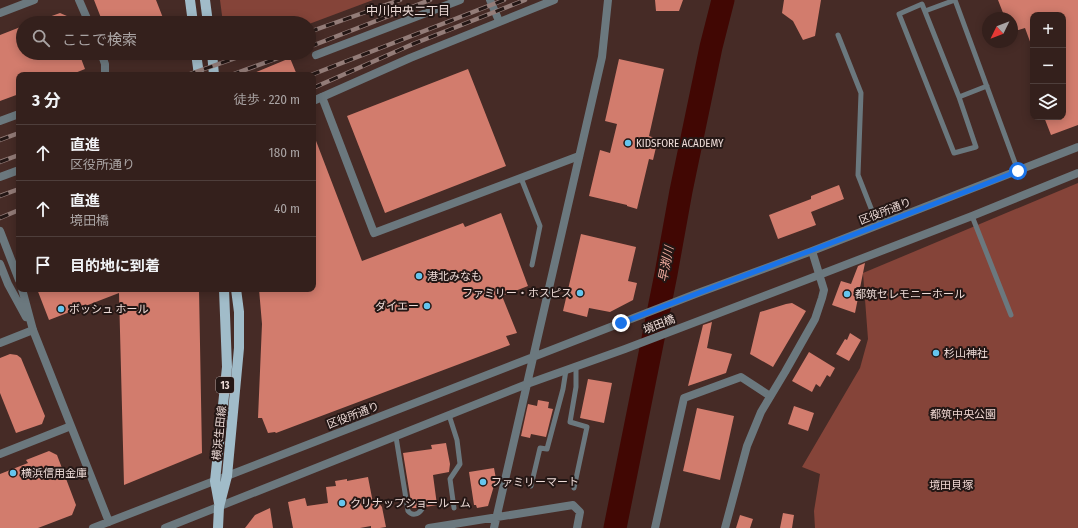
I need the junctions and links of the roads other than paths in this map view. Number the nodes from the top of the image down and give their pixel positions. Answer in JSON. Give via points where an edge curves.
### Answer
{"nodes":[{"id":1,"x":34,"y":0,"type":"edge"},
{"id":2,"x":80,"y":0,"type":"edge"},
{"id":3,"x":190,"y":0,"type":"edge"},
{"id":4,"x":205,"y":0,"type":"edge"},
{"id":5,"x":460,"y":0,"type":"edge"},
{"id":6,"x":490,"y":0,"type":"edge"},
{"id":7,"x":554,"y":0,"type":"edge"},
{"id":8,"x":608,"y":0,"type":"edge"},
{"id":9,"x":925,"y":11,"type":"junction"},
{"id":10,"x":0,"y":13,"type":"edge"},
{"id":11,"x":86,"y":16,"type":"edge"},
{"id":12,"x":192,"y":16,"type":"edge"},
{"id":13,"x":207,"y":16,"type":"edge"},
{"id":14,"x":498,"y":21,"type":"junction"},
{"id":15,"x":838,"y":35,"type":"dead end"},
{"id":16,"x":316,"y":55,"type":"dead end"},
{"id":17,"x":104,"y":60,"type":"edge"},
{"id":18,"x":197,"y":60,"type":"edge"},
{"id":19,"x":213,"y":60,"type":"edge"},
{"id":20,"x":105,"y":72,"type":"edge"},
{"id":21,"x":199,"y":72,"type":"edge"},
{"id":22,"x":214,"y":72,"type":"edge"},
{"id":23,"x":987,"y":86,"type":"junction"},
{"id":24,"x":322,"y":97,"type":"junction"},
{"id":25,"x":959,"y":97,"type":"junction"},
{"id":26,"x":316,"y":100,"type":"edge"},
{"id":27,"x":16,"y":115,"type":"edge"},
{"id":28,"x":0,"y":120,"type":"edge"},
{"id":29,"x":1078,"y":147,"type":"edge"},
{"id":30,"x":579,"y":156,"type":"junction"},
{"id":31,"x":16,"y":171,"type":"edge"},
{"id":32,"x":1018,"y":171,"type":"junction"},
{"id":33,"x":1078,"y":173,"type":"edge"},
{"id":34,"x":0,"y":177,"type":"edge"},
{"id":35,"x":521,"y":178,"type":"junction"},
{"id":36,"x":972,"y":216,"type":"junction"},
{"id":37,"x":878,"y":226,"type":"junction"},
{"id":38,"x":0,"y":231,"type":"edge"},
{"id":39,"x":3,"y":245,"type":"edge"},
{"id":40,"x":812,"y":251,"type":"junction"},
{"id":41,"x":0,"y":264,"type":"edge"},
{"id":42,"x":532,"y":265,"type":"dead end"},
{"id":43,"x":16,"y":273,"type":"edge"},
{"id":44,"x":819,"y":275,"type":"junction"},
{"id":45,"x":23,"y":292,"type":"edge"},
{"id":46,"x":224,"y":292,"type":"edge"},
{"id":47,"x":236,"y":292,"type":"edge"},
{"id":48,"x":698,"y":293,"type":"joint"},
{"id":49,"x":1011,"y":315,"type":"dead end"},
{"id":50,"x":621,"y":323,"type":"joint"},
{"id":51,"x":33,"y":330,"type":"junction"},
{"id":52,"x":0,"y":343,"type":"edge"},
{"id":53,"x":533,"y":358,"type":"junction"},
{"id":54,"x":576,"y":367,"type":"junction"},
{"id":55,"x":566,"y":370,"type":"junction"},
{"id":56,"x":527,"y":384,"type":"junction"},
{"id":57,"x":770,"y":396,"type":"junction"},
{"id":58,"x":449,"y":415,"type":"junction"},
{"id":59,"x":71,"y":426,"type":"junction"},
{"id":60,"x":396,"y":437,"type":"junction"},
{"id":61,"x":0,"y":454,"type":"edge"},
{"id":62,"x":227,"y":476,"type":"junction"},
{"id":63,"x":215,"y":481,"type":"junction"},
{"id":64,"x":531,"y":486,"type":"dead end"},
{"id":65,"x":574,"y":488,"type":"dead end"},
{"id":66,"x":219,"y":507,"type":"junction"},
{"id":67,"x":454,"y":508,"type":"dead end"},
{"id":68,"x":422,"y":509,"type":"dead end"},
{"id":69,"x":496,"y":518,"type":"junction"},
{"id":70,"x":109,"y":522,"type":"junction"},
{"id":71,"x":93,"y":528,"type":"edge"},
{"id":72,"x":165,"y":528,"type":"edge"},
{"id":73,"x":218,"y":528,"type":"edge"},
{"id":74,"x":429,"y":528,"type":"edge"},
{"id":75,"x":494,"y":528,"type":"edge"},
{"id":76,"x":577,"y":528,"type":"edge"},
{"id":77,"x":655,"y":528,"type":"edge"},
{"id":78,"x":725,"y":528,"type":"edge"}],
"edges":[{"from":1,"to":10,"type":"street"},
{"from":2,"to":11,"type":"street"},
{"from":3,"to":12,"type":"main road"},
{"from":4,"to":13,"type":"main road"},
{"from":5,"to":16,"type":"street"},
{"from":6,"to":14,"type":"street"},
{"from":7,"to":14,"type":"street"},
{"from":8,"to":30,"type":"street","via":[[602,57]]},
{"from":9,"to":23,"type":"lane","via":[[955,0]]},
{"from":9,"to":25,"type":"lane"},
{"from":9,"to":25,"type":"lane","via":[[922,4],[899,14],[954,153],[976,147]]},
{"from":14,"to":24,"type":"street"},
{"from":15,"to":37,"type":"lane","via":[[861,93],[858,175]]},
{"from":17,"to":20,"type":"street"},
{"from":18,"to":21,"type":"main road"},
{"from":19,"to":22,"type":"main road"},
{"from":23,"to":25,"type":"lane"},
{"from":23,"to":32,"type":"lane"},
{"from":24,"to":26,"type":"street"},
{"from":24,"to":35,"type":"street","via":[[374,233]]},
{"from":27,"to":28,"type":"street"},
{"from":29,"to":32,"type":"street","name":"区役所通り"},
{"from":30,"to":35,"type":"street"},
{"from":30,"to":53,"type":"street"},
{"from":31,"to":34,"type":"street"},
{"from":32,"to":37,"type":"street","name":"区役所通り"},
{"from":33,"to":36,"type":"street"},
{"from":35,"to":42,"type":"lane","via":[[540,226]]},
{"from":36,"to":44,"type":"street"},
{"from":36,"to":49,"type":"lane"},
{"from":37,"to":40,"type":"street","name":"区役所通り"},
{"from":38,"to":39,"type":"street"},
{"from":39,"to":43,"type":"street"},
{"from":40,"to":44,"type":"street"},
{"from":40,"to":48,"type":"street","name":"区役所通り"},
{"from":41,"to":51,"type":"street"},
{"from":44,"to":54,"type":"street","name":"境田橋"},
{"from":44,"to":57,"type":"street","via":[[824,290],[815,319]]},
{"from":45,"to":51,"type":"street"},
{"from":46,"to":63,"type":"main road","name":"横浜生田線","number":"13","via":[[227,367]]},
{"from":47,"to":62,"type":"main road","name":"横浜生田線","number":"13","via":[[239,348]]},
{"from":48,"to":50,"type":"street","name":"境田橋"},
{"from":50,"to":53,"type":"street","name":"区役所通り"},
{"from":51,"to":52,"type":"street"},
{"from":51,"to":59,"type":"street"},
{"from":53,"to":56,"type":"street"},
{"from":53,"to":62,"type":"street","name":"区役所通り"},
{"from":54,"to":55,"type":"street"},
{"from":54,"to":65,"type":"lane","via":[[576,387],[570,422],[587,427]]},
{"from":55,"to":56,"type":"street"},
{"from":55,"to":64,"type":"lane","via":[[547,449],[540,448]]},
{"from":56,"to":58,"type":"street"},
{"from":56,"to":69,"type":"street"},
{"from":57,"to":77,"type":"street","via":[[741,377],[684,398]]},
{"from":57,"to":78,"type":"street","via":[[760,412],[747,446]]},
{"from":58,"to":60,"type":"street"},
{"from":58,"to":67,"type":"lane","via":[[457,440],[460,464],[450,479]]},
{"from":59,"to":61,"type":"street"},
{"from":59,"to":70,"type":"street"},
{"from":60,"to":66,"type":"street"},
{"from":60,"to":68,"type":"lane","via":[[408,511],[415,514]]},
{"from":62,"to":63,"type":"street","name":"区役所通り"},
{"from":62,"to":66,"type":"main road","name":"横浜生田線","number":"13"},
{"from":63,"to":66,"type":"main road","name":"横浜生田線","number":"13"},
{"from":63,"to":70,"type":"street","name":"区役所通り"},
{"from":66,"to":72,"type":"street"},
{"from":66,"to":73,"type":"main road","name":"横浜生田線","number":"13"},
{"from":69,"to":74,"type":"street"},
{"from":69,"to":75,"type":"street"},
{"from":69,"to":76,"type":"street","via":[[573,505],[580,512]]},
{"from":70,"to":71,"type":"street","name":"区役所通り"}]}
